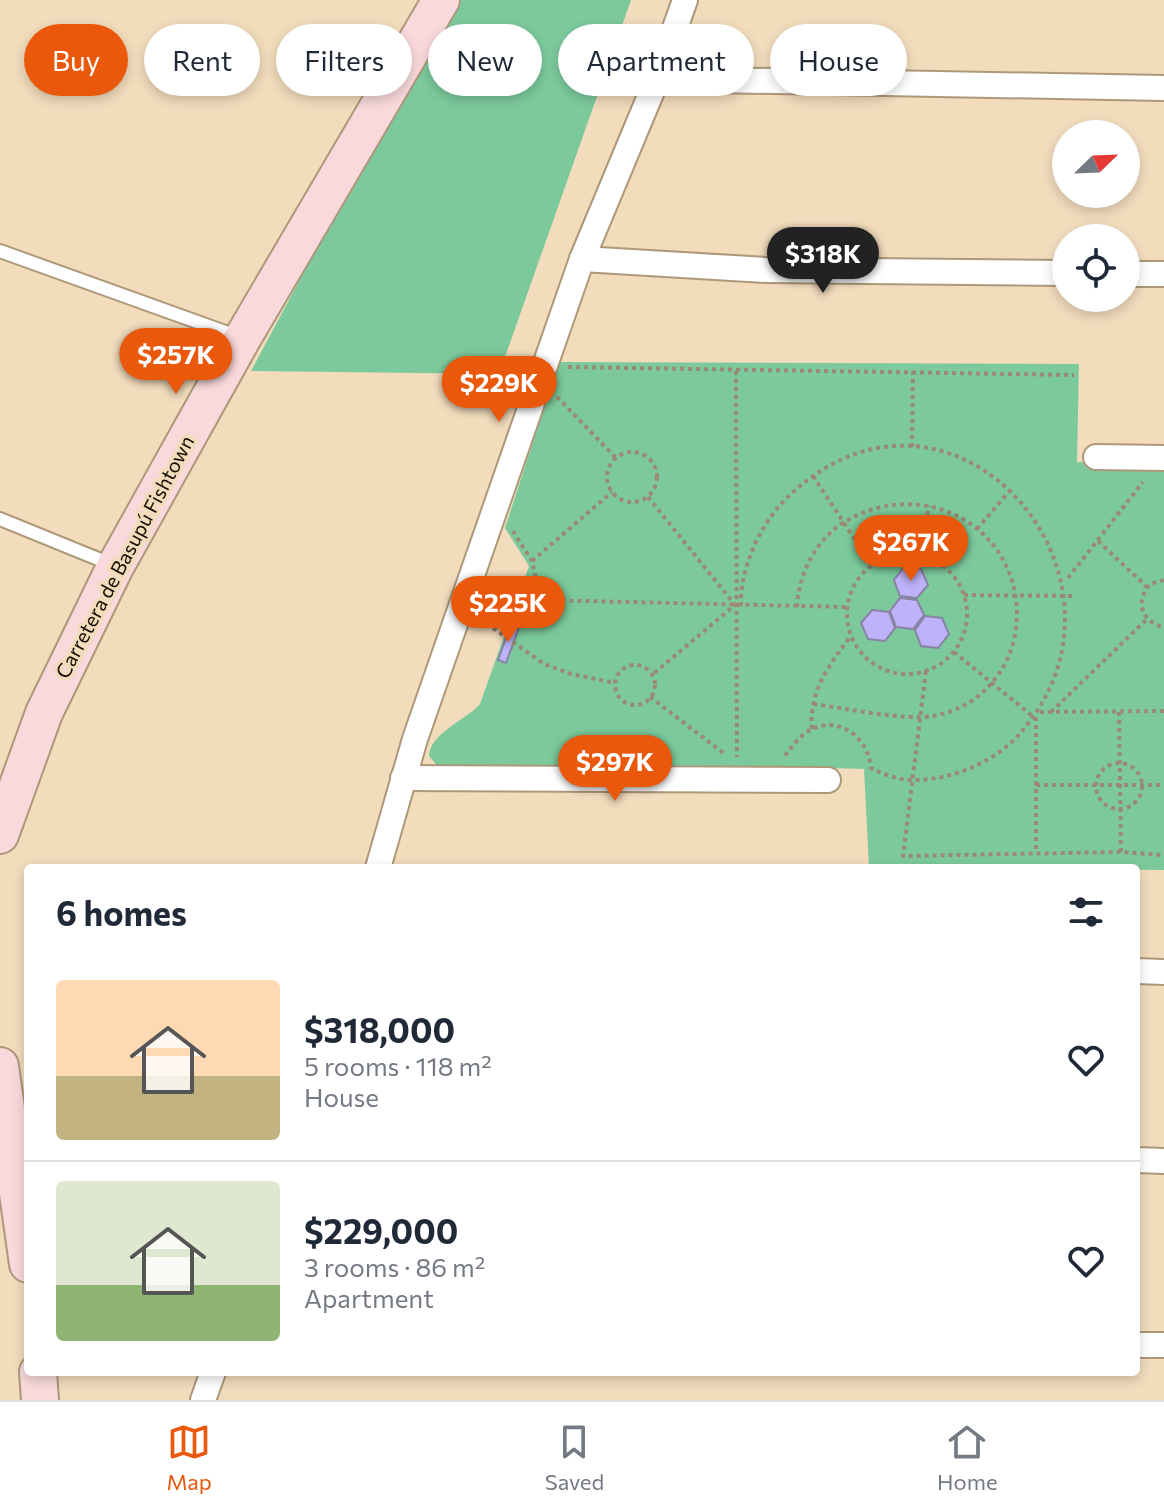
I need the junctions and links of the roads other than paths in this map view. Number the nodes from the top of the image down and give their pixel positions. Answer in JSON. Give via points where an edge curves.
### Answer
{"nodes":[{"id":1,"x":441,"y":0,"type":"edge"},
{"id":2,"x":685,"y":0,"type":"edge"},
{"id":3,"x":676,"y":24,"type":"edge"},
{"id":4,"x":754,"y":81,"type":"edge"},
{"id":5,"x":1164,"y":88,"type":"edge"},
{"id":6,"x":650,"y":96,"type":"edge"},
{"id":7,"x":0,"y":251,"type":"edge"},
{"id":8,"x":582,"y":259,"type":"junction"},
{"id":9,"x":1052,"y":273,"type":"edge"},
{"id":10,"x":1140,"y":274,"type":"edge"},
{"id":11,"x":1164,"y":274,"type":"edge"},
{"id":12,"x":242,"y":339,"type":"junction"},
{"id":13,"x":1096,"y":457,"type":"dead end"},
{"id":14,"x":1164,"y":458,"type":"edge"},
{"id":15,"x":0,"y":519,"type":"edge"},
{"id":16,"x":115,"y":567,"type":"junction"},
{"id":17,"x":403,"y":778,"type":"junction"},
{"id":18,"x":828,"y":780,"type":"dead end"},
{"id":19,"x":0,"y":835,"type":"edge"},
{"id":20,"x":379,"y":864,"type":"edge"},
{"id":21,"x":1140,"y":971,"type":"edge"},
{"id":22,"x":1164,"y":972,"type":"edge"},
{"id":23,"x":0,"y":1066,"type":"edge"},
{"id":24,"x":1140,"y":1160,"type":"edge"},
{"id":25,"x":1164,"y":1161,"type":"edge"},
{"id":26,"x":24,"y":1236,"type":"edge"},
{"id":27,"x":1140,"y":1345,"type":"edge"},
{"id":28,"x":1164,"y":1345,"type":"edge"},
{"id":29,"x":38,"y":1376,"type":"edge"},
{"id":30,"x":212,"y":1376,"type":"edge"},
{"id":31,"x":40,"y":1400,"type":"edge"},
{"id":32,"x":203,"y":1400,"type":"edge"}],
"edges":[{"from":1,"to":12,"type":"street","name":"Carretera de Basupú Fishtown"},
{"from":2,"to":3,"type":"street"},
{"from":4,"to":5,"type":"street"},
{"from":6,"to":8,"type":"street"},
{"from":7,"to":12,"type":"lane"},
{"from":8,"to":9,"type":"street","via":[[766,270]]},
{"from":8,"to":17,"type":"street"},
{"from":10,"to":11,"type":"street"},
{"from":12,"to":16,"type":"street","name":"Carretera de Basupú Fishtown"},
{"from":13,"to":14,"type":"street"},
{"from":15,"to":16,"type":"lane"},
{"from":16,"to":19,"type":"street","name":"Carretera de Basupú Fishtown","via":[[44,713]]},
{"from":17,"to":18,"type":"street"},
{"from":17,"to":20,"type":"street"},
{"from":21,"to":22,"type":"street"},
{"from":23,"to":26,"type":"street"},
{"from":24,"to":25,"type":"street"},
{"from":27,"to":28,"type":"street"},
{"from":29,"to":31,"type":"street"},
{"from":30,"to":32,"type":"street"}]}
